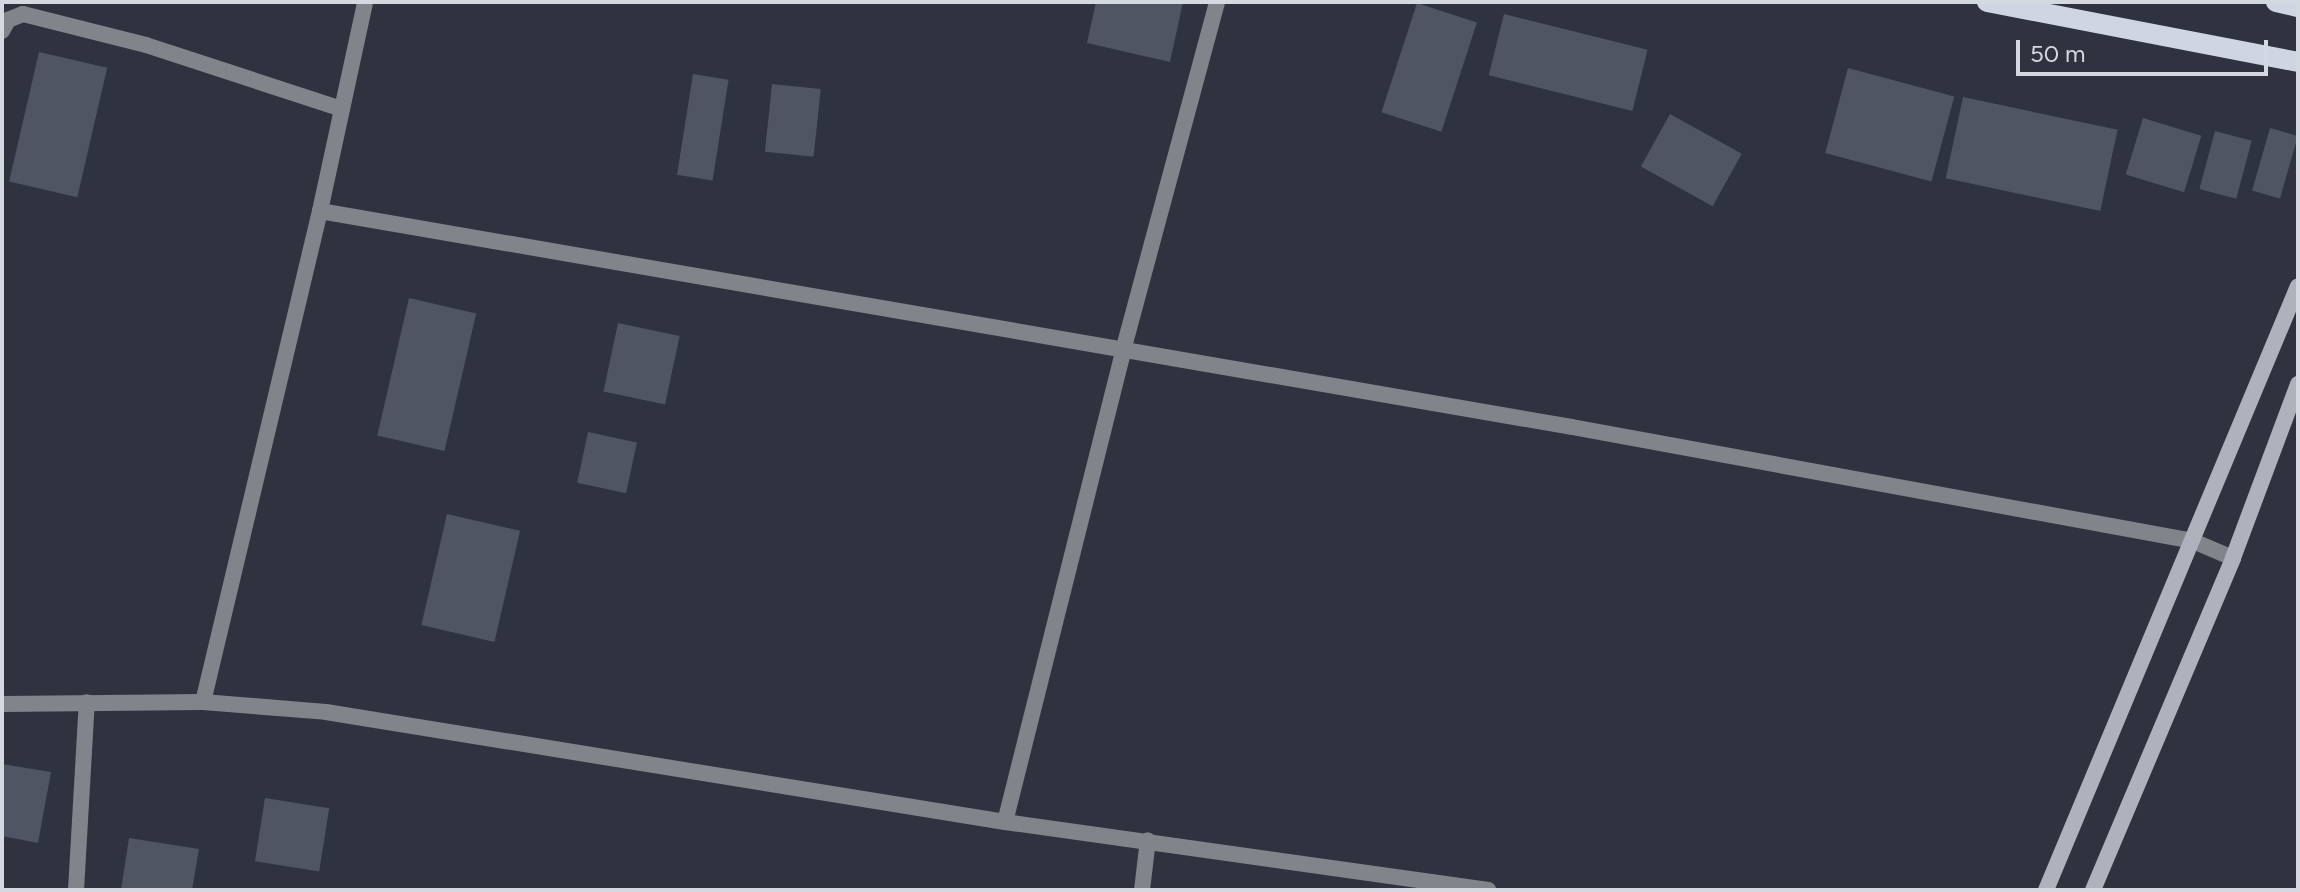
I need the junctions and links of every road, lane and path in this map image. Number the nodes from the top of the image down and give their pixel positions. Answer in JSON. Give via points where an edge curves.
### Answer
{"nodes":[{"id":1,"x":365,"y":2,"type":"edge"},
{"id":2,"x":1217,"y":2,"type":"edge"},
{"id":3,"x":1987,"y":2,"type":"edge"},
{"id":4,"x":2276,"y":2,"type":"edge"},
{"id":5,"x":2298,"y":7,"type":"edge"},
{"id":6,"x":2,"y":31,"type":"edge"},
{"id":7,"x":2298,"y":62,"type":"edge"},
{"id":8,"x":342,"y":109,"type":"junction"},
{"id":9,"x":320,"y":211,"type":"junction"},
{"id":10,"x":2298,"y":286,"type":"edge"},
{"id":11,"x":1124,"y":347,"type":"junction"},
{"id":12,"x":2298,"y":384,"type":"edge"},
{"id":13,"x":2193,"y":541,"type":"junction"},
{"id":14,"x":2233,"y":558,"type":"junction"},
{"id":15,"x":87,"y":702,"type":"junction"},
{"id":16,"x":203,"y":702,"type":"junction"},
{"id":17,"x":2,"y":704,"type":"edge"},
{"id":18,"x":1005,"y":822,"type":"junction"},
{"id":19,"x":1148,"y":840,"type":"junction"},
{"id":20,"x":76,"y":890,"type":"edge"},
{"id":21,"x":1142,"y":890,"type":"edge"},
{"id":22,"x":1488,"y":890,"type":"edge"},
{"id":23,"x":2046,"y":890,"type":"edge"},
{"id":24,"x":2093,"y":890,"type":"edge"}],
"edges":[{"from":1,"to":8,"type":"street"},
{"from":2,"to":11,"type":"street"},
{"from":3,"to":7,"type":"main road"},
{"from":4,"to":5,"type":"main road"},
{"from":6,"to":8,"type":"street","via":[[8,20],[23,14],[146,45]]},
{"from":8,"to":9,"type":"street"},
{"from":9,"to":11,"type":"street"},
{"from":9,"to":16,"type":"street"},
{"from":10,"to":13,"type":"street"},
{"from":11,"to":13,"type":"street"},
{"from":11,"to":18,"type":"street"},
{"from":12,"to":14,"type":"street"},
{"from":13,"to":14,"type":"street"},
{"from":13,"to":23,"type":"street"},
{"from":14,"to":24,"type":"street"},
{"from":15,"to":16,"type":"street"},
{"from":15,"to":17,"type":"street"},
{"from":15,"to":20,"type":"street"},
{"from":16,"to":18,"type":"street","via":[[326,712]]},
{"from":18,"to":19,"type":"street"},
{"from":19,"to":21,"type":"street"},
{"from":19,"to":22,"type":"street"}]}
